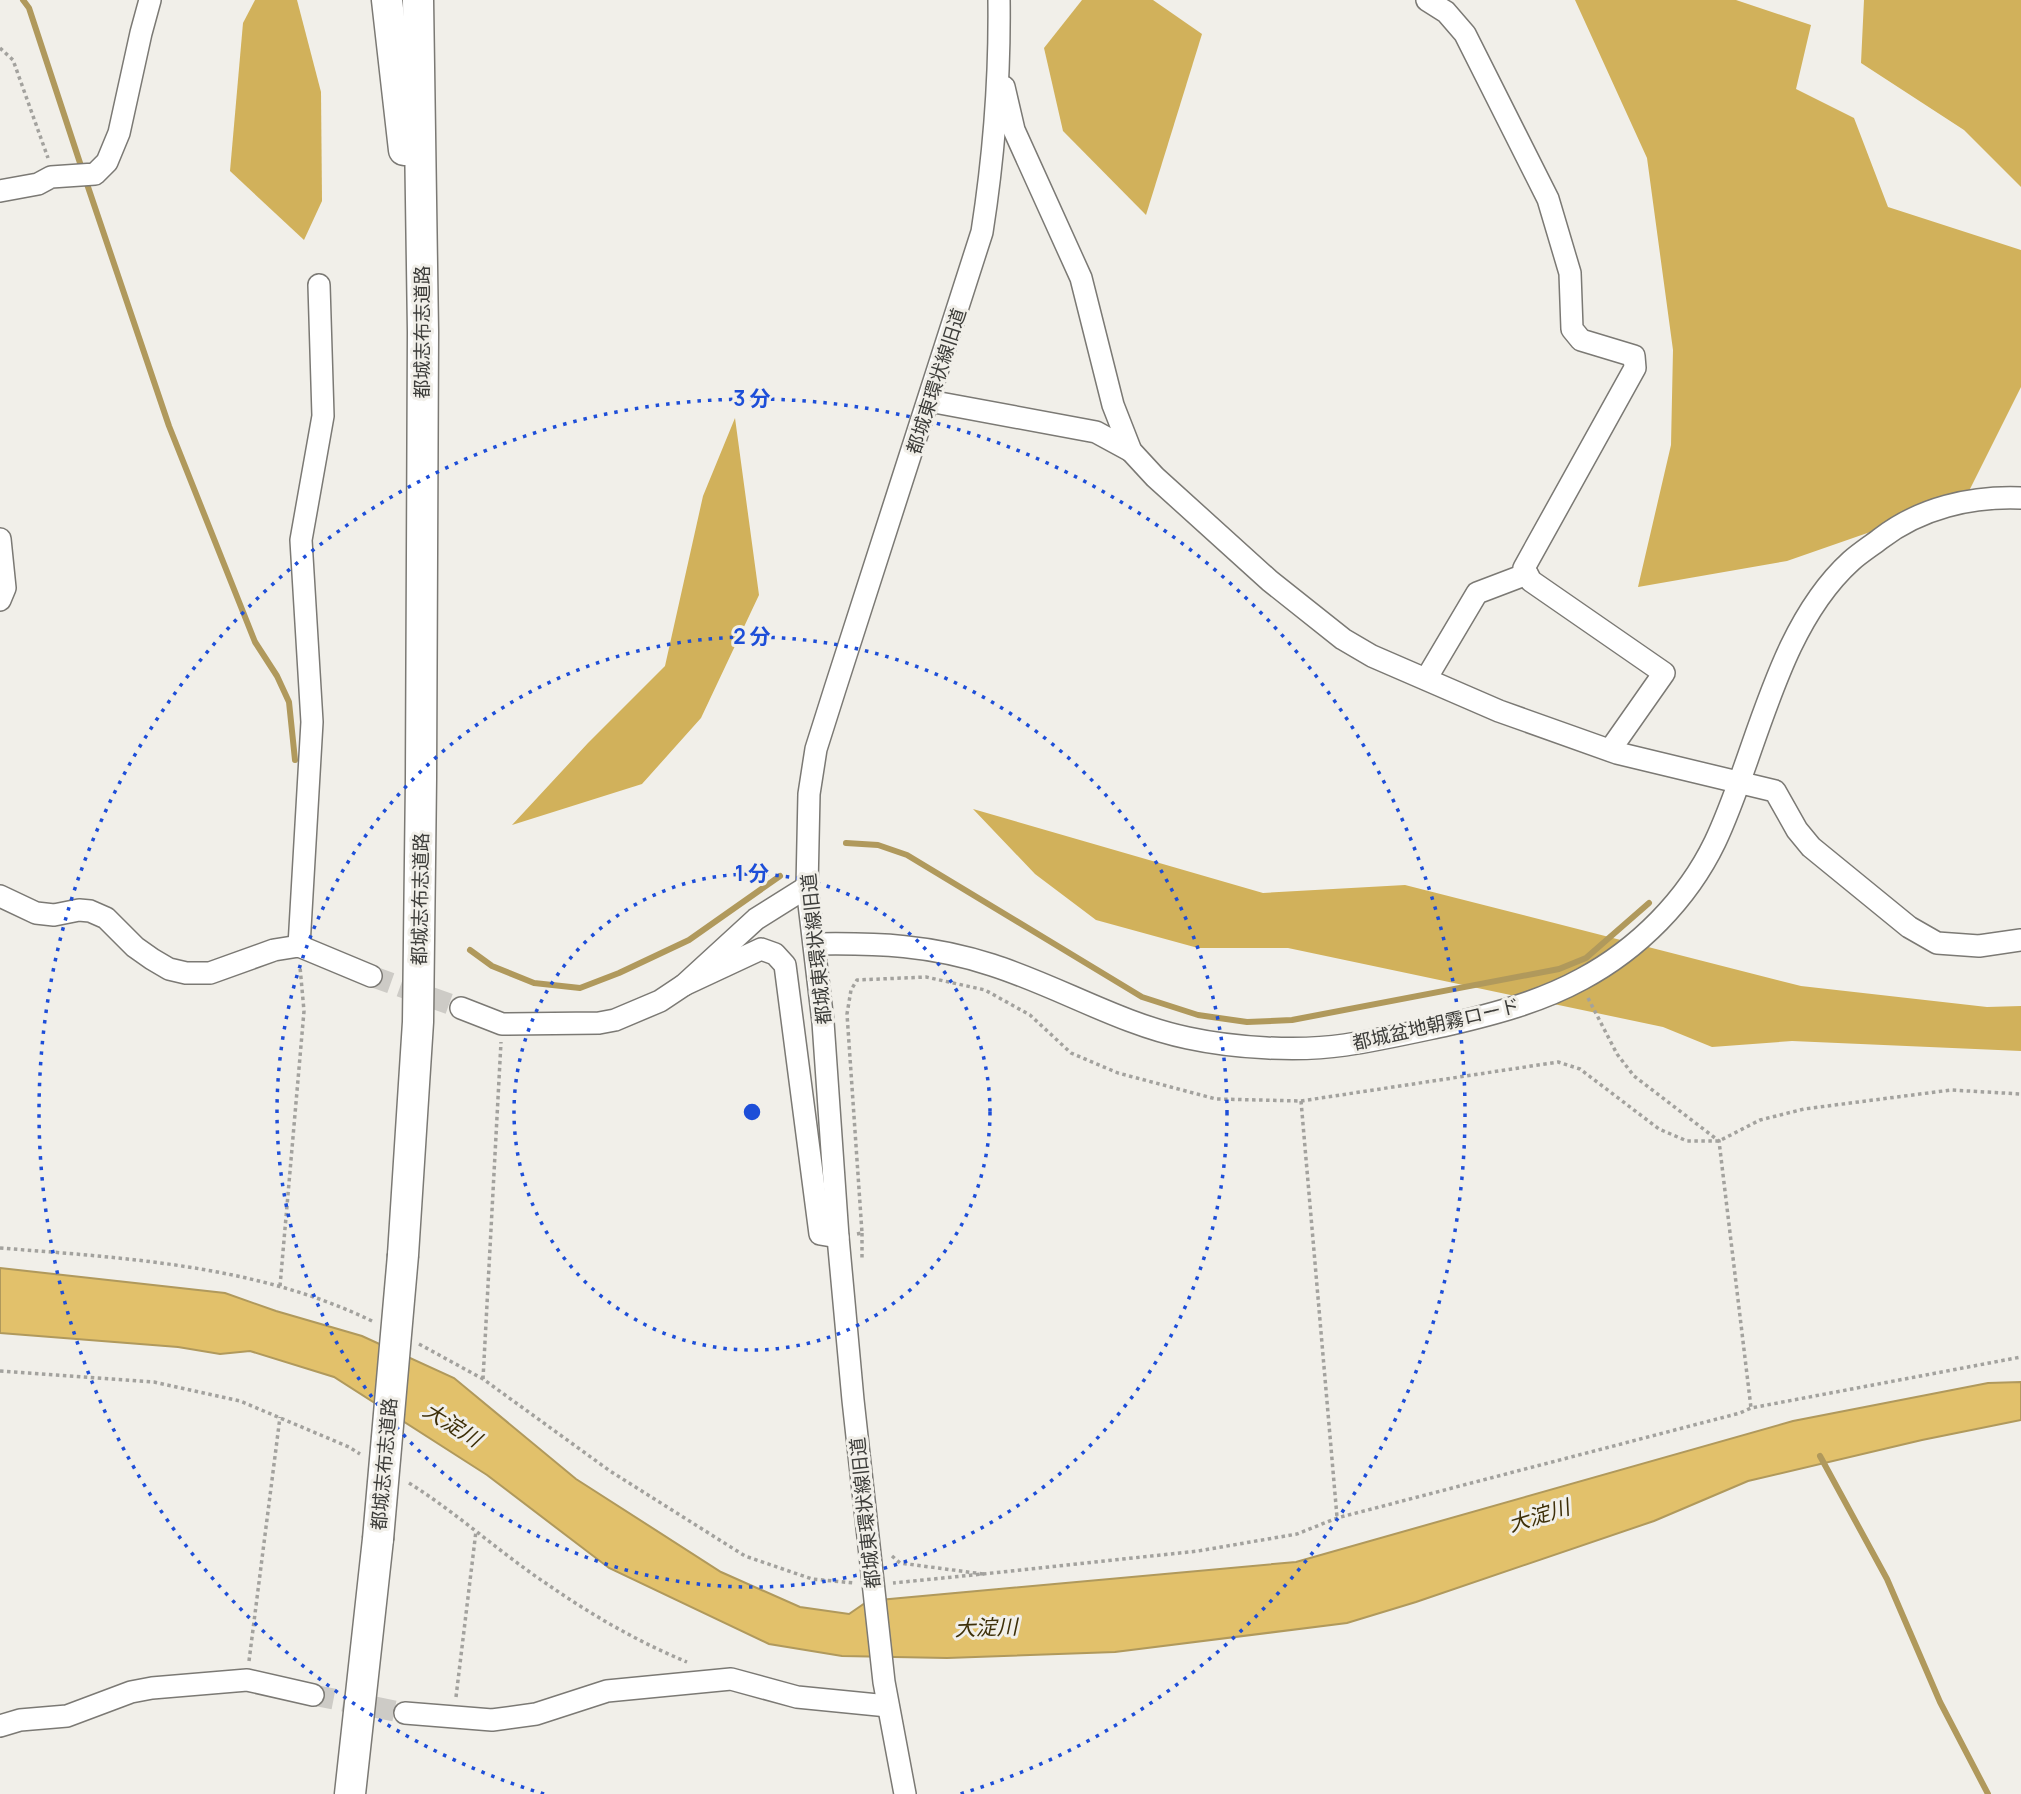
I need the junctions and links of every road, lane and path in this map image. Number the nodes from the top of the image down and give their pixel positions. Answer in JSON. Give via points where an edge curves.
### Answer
{"nodes":[{"id":1,"x":150,"y":0,"type":"edge"},
{"id":2,"x":387,"y":0,"type":"edge"},
{"id":3,"x":418,"y":0,"type":"edge"},
{"id":4,"x":430,"y":0,"type":"edge"},
{"id":5,"x":999,"y":0,"type":"edge"},
{"id":6,"x":1427,"y":0,"type":"edge"},
{"id":7,"x":0,"y":48,"type":"edge"},
{"id":8,"x":999,"y":68,"type":"junction"},
{"id":9,"x":51,"y":177,"type":"junction"},
{"id":10,"x":0,"y":191,"type":"edge"},
{"id":11,"x":319,"y":285,"type":"dead end"},
{"id":12,"x":423,"y":332,"type":"junction"},
{"id":13,"x":929,"y":401,"type":"junction"},
{"id":14,"x":1131,"y":451,"type":"junction"},
{"id":15,"x":2021,"y":498,"type":"edge"},
{"id":16,"x":0,"y":539,"type":"edge"},
{"id":17,"x":1527,"y":574,"type":"junction"},
{"id":18,"x":0,"y":600,"type":"edge"},
{"id":19,"x":1426,"y":679,"type":"junction"},
{"id":20,"x":1610,"y":750,"type":"junction"},
{"id":21,"x":1739,"y":781,"type":"junction"},
{"id":22,"x":807,"y":887,"type":"junction"},
{"id":23,"x":0,"y":896,"type":"edge"},
{"id":24,"x":2021,"y":940,"type":"edge"},
{"id":25,"x":815,"y":944,"type":"junction"},
{"id":26,"x":299,"y":946,"type":"junction"},
{"id":27,"x":371,"y":975,"type":"tunnel mouth"},
{"id":28,"x":1579,"y":981,"type":"junction"},
{"id":29,"x":684,"y":985,"type":"junction"},
{"id":30,"x":461,"y":1009,"type":"tunnel mouth"},
{"id":31,"x":502,"y":1024,"type":"junction"},
{"id":32,"x":2021,"y":1094,"type":"edge"},
{"id":33,"x":1301,"y":1101,"type":"junction"},
{"id":34,"x":1719,"y":1141,"type":"junction"},
{"id":35,"x":838,"y":1237,"type":"junction"},
{"id":36,"x":0,"y":1248,"type":"edge"},
{"id":37,"x":2021,"y":1357,"type":"edge"},
{"id":38,"x":1751,"y":1408,"type":"junction"},
{"id":39,"x":280,"y":1417,"type":"dead end"},
{"id":40,"x":1337,"y":1518,"type":"junction"},
{"id":41,"x":476,"y":1531,"type":"dead end"},
{"id":42,"x":887,"y":1547,"type":"dead end"},
{"id":43,"x":983,"y":1574,"type":"junction"},
{"id":44,"x":873,"y":1587,"type":"junction"},
{"id":45,"x":247,"y":1680,"type":"junction"},
{"id":46,"x":313,"y":1695,"type":"tunnel mouth"},
{"id":47,"x":888,"y":1706,"type":"junction"},
{"id":48,"x":405,"y":1713,"type":"tunnel mouth"},
{"id":49,"x":454,"y":1717,"type":"junction"},
{"id":50,"x":0,"y":1726,"type":"edge"},
{"id":51,"x":350,"y":1794,"type":"edge"},
{"id":52,"x":905,"y":1794,"type":"edge"}],
"edges":[{"from":1,"to":9,"type":"street","via":[[119,133],[107,162],[95,174]]},
{"from":2,"to":12,"type":"highway"},
{"from":3,"to":12,"type":"highway","name":"都城志布志道路"},
{"from":4,"to":12,"type":"highway"},
{"from":5,"to":8,"type":"street","name":"都城東環状線旧道"},
{"from":6,"to":17,"type":"street","via":[[1446,12],[1465,34],[1548,199],[1570,273],[1573,329],[1581,340],[1634,356],[1635,369],[1524,568]]},
{"from":7,"to":9,"type":"path","via":[[13,60],[50,162]]},
{"from":8,"to":13,"type":"street","name":"都城東環状線旧道","via":[[982,232]]},
{"from":8,"to":14,"type":"street","via":[[1014,130],[1081,278],[1113,405]]},
{"from":9,"to":10,"type":"street"},
{"from":11,"to":26,"type":"street","via":[[323,416],[302,540],[312,722]]},
{"from":12,"to":51,"type":"highway","name":"都城志布志道路","bridge":true,"via":[[418,1022],[378,1539]]},
{"from":13,"to":14,"type":"street","via":[[1096,432]]},
{"from":13,"to":22,"type":"street","name":"都城東環状線旧道","via":[[816,749],[809,794]]},
{"from":14,"to":19,"type":"street","via":[[1270,581],[1343,639]]},
{"from":15,"to":21,"type":"street","name":"都城盆地朝霧ロード","via":[[1962,502],[1929,512],[1894,528],[1849,562],[1803,624]]},
{"from":16,"to":18,"type":"street","via":[[5,588]]},
{"from":17,"to":19,"type":"street","via":[[1477,593]]},
{"from":17,"to":20,"type":"street","via":[[1664,673]]},
{"from":19,"to":20,"type":"street","via":[[1499,711]]},
{"from":20,"to":21,"type":"street"},
{"from":21,"to":24,"type":"street","via":[[1775,792],[1811,847],[1909,927],[1937,943],[1979,946]]},
{"from":21,"to":28,"type":"street","name":"都城盆地朝霧ロード","via":[[1714,843],[1682,897],[1613,962]]},
{"from":22,"to":25,"type":"street","name":"都城東環状線旧道"},
{"from":22,"to":29,"type":"street","via":[[756,919]]},
{"from":23,"to":26,"type":"street","via":[[36,913],[90,911],[107,918],[152,959],[186,972],[210,973]]},
{"from":25,"to":28,"type":"street","name":"都城盆地朝霧ロード","via":[[876,943],[936,950],[993,965],[1188,1038],[1263,1048],[1341,1046],[1412,1033],[1486,1016]]},
{"from":25,"to":35,"type":"street","name":"都城東環状線旧道"},
{"from":26,"to":27,"type":"street"},
{"from":26,"to":36,"type":"path","via":[[304,1011],[280,1286],[185,1266]]},
{"from":28,"to":34,"type":"path","via":[[1617,1054],[1634,1076]]},
{"from":29,"to":31,"type":"street","via":[[615,1020]]},
{"from":29,"to":35,"type":"street","via":[[761,949],[775,954],[785,965],[820,1234]]},
{"from":30,"to":31,"type":"street"},
{"from":31,"to":44,"type":"path","via":[[483,1379],[610,1471],[745,1556],[812,1579]]},
{"from":32,"to":34,"type":"path","via":[[1951,1090],[1804,1109],[1760,1120]]},
{"from":33,"to":34,"type":"path","via":[[1558,1062],[1580,1069],[1659,1129],[1687,1141]]},
{"from":33,"to":35,"type":"path","via":[[1216,1099],[1118,1073],[1071,1053],[1030,1015],[985,990],[926,977],[857,980],[847,1014],[862,1233]]},
{"from":33,"to":40,"type":"path"},
{"from":34,"to":38,"type":"path"},
{"from":35,"to":44,"type":"street","name":"都城東環状線旧道"},
{"from":37,"to":38,"type":"path"},
{"from":38,"to":40,"type":"path"},
{"from":39,"to":45,"type":"path"},
{"from":40,"to":43,"type":"path","via":[[1297,1534],[1198,1551]]},
{"from":41,"to":49,"type":"path"},
{"from":42,"to":43,"type":"path","via":[[900,1563]]},
{"from":43,"to":44,"type":"path"},
{"from":44,"to":47,"type":"street","name":"都城東環状線旧道"},
{"from":45,"to":46,"type":"street"},
{"from":45,"to":50,"type":"street","via":[[152,1688],[67,1716]]},
{"from":47,"to":49,"type":"street","via":[[797,1697],[731,1679],[607,1691],[536,1714],[503,1719]]},
{"from":47,"to":52,"type":"street","name":"都城東環状線旧道"},
{"from":48,"to":49,"type":"street"}]}
